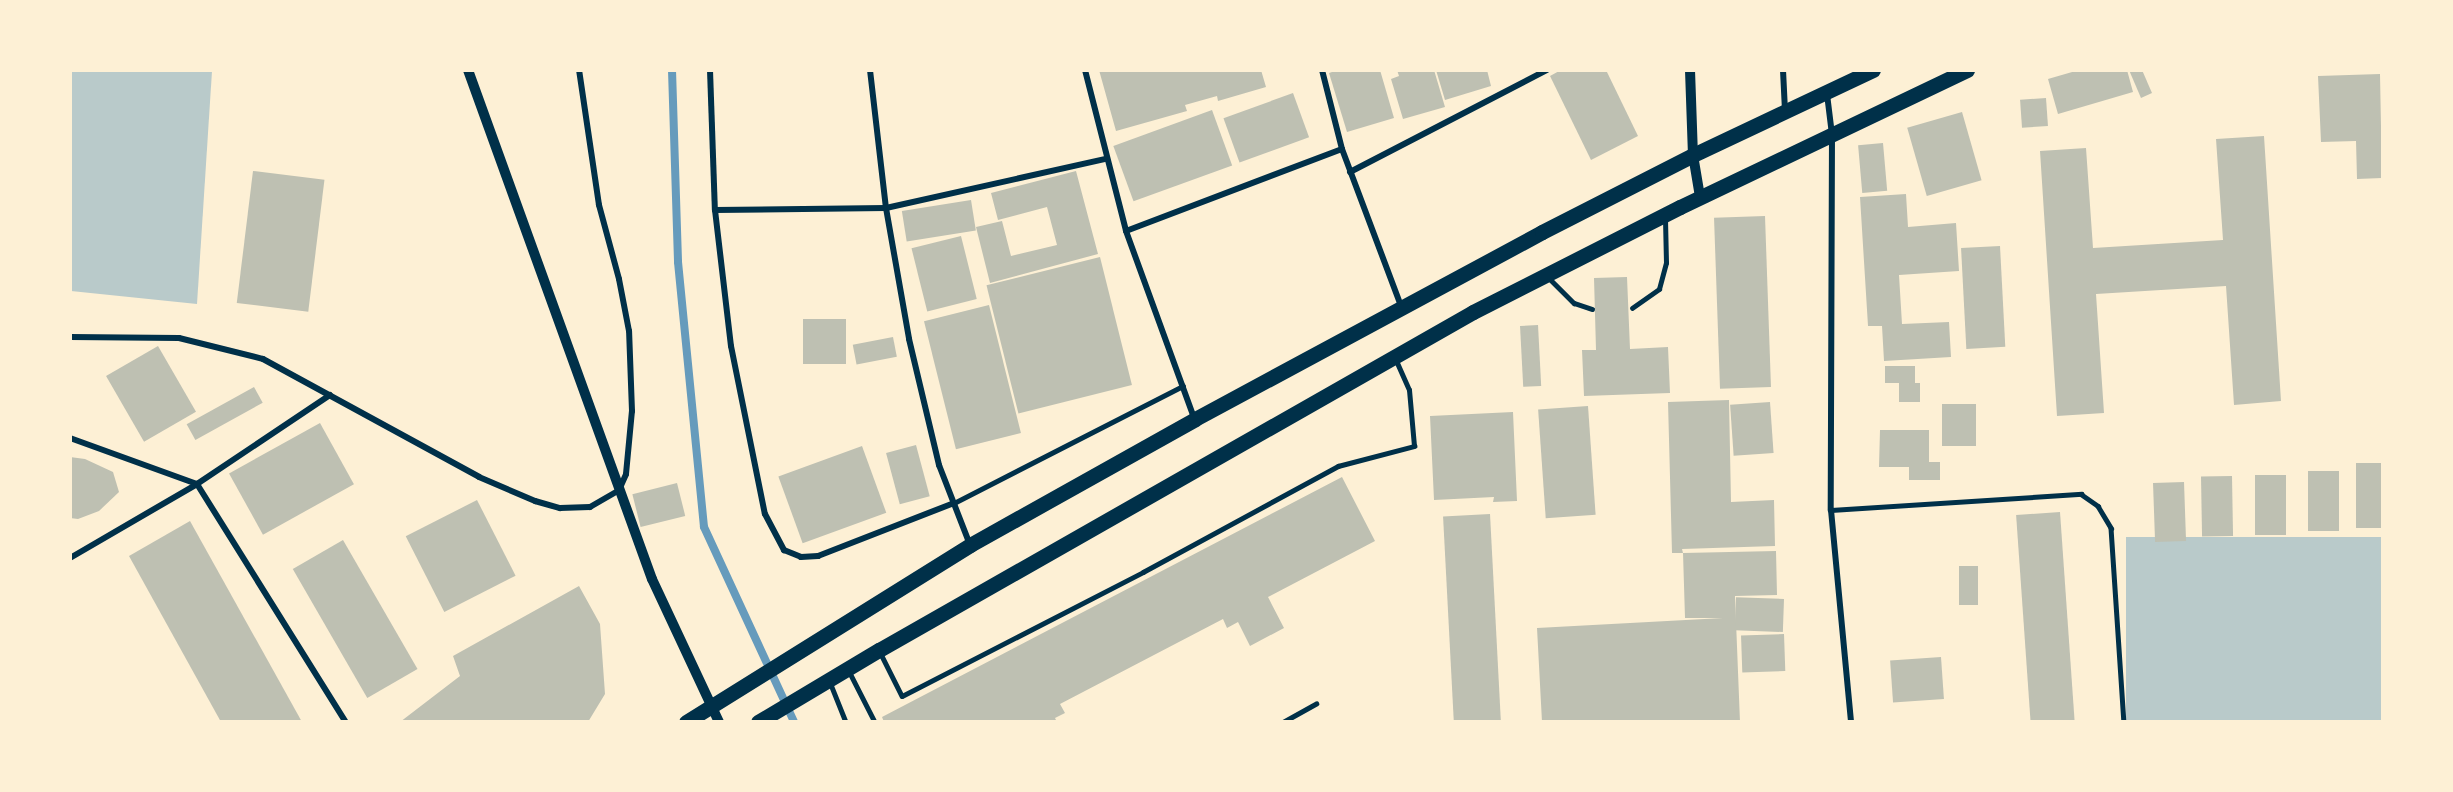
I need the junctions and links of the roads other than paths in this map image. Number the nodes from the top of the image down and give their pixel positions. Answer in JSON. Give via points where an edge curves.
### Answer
{"nodes":[{"id":1,"x":468,"y":70,"type":"edge"},
{"id":2,"x":579,"y":70,"type":"edge"},
{"id":3,"x":710,"y":70,"type":"edge"},
{"id":4,"x":870,"y":70,"type":"edge"},
{"id":5,"x":1085,"y":70,"type":"edge"},
{"id":6,"x":1322,"y":70,"type":"edge"},
{"id":7,"x":1547,"y":70,"type":"edge"},
{"id":8,"x":1690,"y":70,"type":"edge"},
{"id":9,"x":1783,"y":70,"type":"edge"},
{"id":10,"x":1873,"y":70,"type":"edge"},
{"id":11,"x":1967,"y":70,"type":"edge"},
{"id":12,"x":1827,"y":94,"type":"junction"},
{"id":13,"x":1785,"y":112,"type":"junction"},
{"id":14,"x":1832,"y":133,"type":"junction"},
{"id":15,"x":1342,"y":148,"type":"junction"},
{"id":16,"x":1693,"y":155,"type":"junction"},
{"id":17,"x":1106,"y":159,"type":"junction"},
{"id":18,"x":1350,"y":172,"type":"junction"},
{"id":19,"x":1700,"y":197,"type":"junction"},
{"id":20,"x":886,"y":208,"type":"junction"},
{"id":21,"x":715,"y":210,"type":"junction"},
{"id":22,"x":1665,"y":215,"type":"junction"},
{"id":23,"x":1126,"y":231,"type":"junction"},
{"id":24,"x":1546,"y":275,"type":"junction"},
{"id":25,"x":1402,"y":307,"type":"junction"},
{"id":26,"x":1632,"y":308,"type":"dead end"},
{"id":27,"x":1592,"y":309,"type":"dead end"},
{"id":28,"x":70,"y":337,"type":"edge"},
{"id":29,"x":1394,"y":357,"type":"junction"},
{"id":30,"x":1183,"y":386,"type":"junction"},
{"id":31,"x":330,"y":395,"type":"junction"},
{"id":32,"x":1195,"y":419,"type":"junction"},
{"id":33,"x":70,"y":438,"type":"edge"},
{"id":34,"x":197,"y":484,"type":"junction"},
{"id":35,"x":619,"y":490,"type":"junction"},
{"id":36,"x":954,"y":503,"type":"junction"},
{"id":37,"x":1831,"y":510,"type":"junction"},
{"id":38,"x":970,"y":546,"type":"junction"},
{"id":39,"x":70,"y":558,"type":"edge"},
{"id":40,"x":879,"y":650,"type":"junction"},
{"id":41,"x":847,"y":668,"type":"junction"},
{"id":42,"x":829,"y":679,"type":"junction"},
{"id":43,"x":713,"y":704,"type":"junction"},
{"id":44,"x":1316,"y":704,"type":"dead end"},
{"id":45,"x":346,"y":722,"type":"edge"},
{"id":46,"x":686,"y":722,"type":"edge"},
{"id":47,"x":719,"y":722,"type":"edge"},
{"id":48,"x":758,"y":722,"type":"edge"},
{"id":49,"x":846,"y":722,"type":"edge"},
{"id":50,"x":875,"y":722,"type":"edge"},
{"id":51,"x":1283,"y":722,"type":"edge"},
{"id":52,"x":1851,"y":722,"type":"edge"},
{"id":53,"x":2124,"y":722,"type":"edge"}],
"edges":[{"from":1,"to":35,"type":"street"},
{"from":2,"to":35,"type":"street","via":[[599,205],[629,331],[632,411],[626,474]]},
{"from":3,"to":21,"type":"street"},
{"from":4,"to":20,"type":"street"},
{"from":5,"to":17,"type":"street"},
{"from":6,"to":15,"type":"street"},
{"from":7,"to":18,"type":"street"},
{"from":8,"to":16,"type":"street"},
{"from":9,"to":13,"type":"street"},
{"from":10,"to":12,"type":"main road"},
{"from":11,"to":14,"type":"main road"},
{"from":12,"to":13,"type":"main road"},
{"from":12,"to":14,"type":"street"},
{"from":13,"to":16,"type":"main road"},
{"from":14,"to":19,"type":"main road"},
{"from":14,"to":37,"type":"street"},
{"from":15,"to":18,"type":"street"},
{"from":15,"to":23,"type":"street"},
{"from":16,"to":19,"type":"street"},
{"from":16,"to":25,"type":"main road"},
{"from":17,"to":20,"type":"street"},
{"from":17,"to":23,"type":"street"},
{"from":18,"to":25,"type":"street"},
{"from":19,"to":22,"type":"main road"},
{"from":20,"to":21,"type":"street"},
{"from":20,"to":36,"type":"street","via":[[909,339],[939,465]]},
{"from":21,"to":36,"type":"street","via":[[735,369],[765,514],[784,550],[801,557],[818,556]]},
{"from":22,"to":24,"type":"main road"},
{"from":22,"to":26,"type":"lane","via":[[1666,263],[1659,289]]},
{"from":23,"to":30,"type":"street"},
{"from":24,"to":27,"type":"lane","via":[[1574,303]]},
{"from":24,"to":29,"type":"main road"},
{"from":25,"to":32,"type":"main road"},
{"from":28,"to":31,"type":"street","via":[[179,338],[207,344],[263,359]]},
{"from":29,"to":40,"type":"main road"},
{"from":29,"to":40,"type":"lane","via":[[1409,390],[1414,446],[1338,466],[902,696]]},
{"from":30,"to":32,"type":"street"},
{"from":30,"to":36,"type":"lane"},
{"from":31,"to":34,"type":"street"},
{"from":31,"to":35,"type":"street","via":[[479,477],[535,501],[575,509],[590,507]]},
{"from":32,"to":38,"type":"main road"},
{"from":33,"to":34,"type":"street"},
{"from":34,"to":39,"type":"street"},
{"from":34,"to":45,"type":"street"},
{"from":35,"to":43,"type":"street","via":[[652,579]]},
{"from":36,"to":38,"type":"street"},
{"from":37,"to":52,"type":"street"},
{"from":37,"to":53,"type":"lane","via":[[2081,494],[2098,507],[2111,528]]},
{"from":38,"to":43,"type":"main road"},
{"from":40,"to":41,"type":"main road"},
{"from":41,"to":42,"type":"main road"},
{"from":41,"to":50,"type":"lane"},
{"from":42,"to":48,"type":"main road"},
{"from":42,"to":49,"type":"lane"},
{"from":43,"to":46,"type":"main road"},
{"from":43,"to":47,"type":"street"},
{"from":44,"to":51,"type":"lane"}]}
